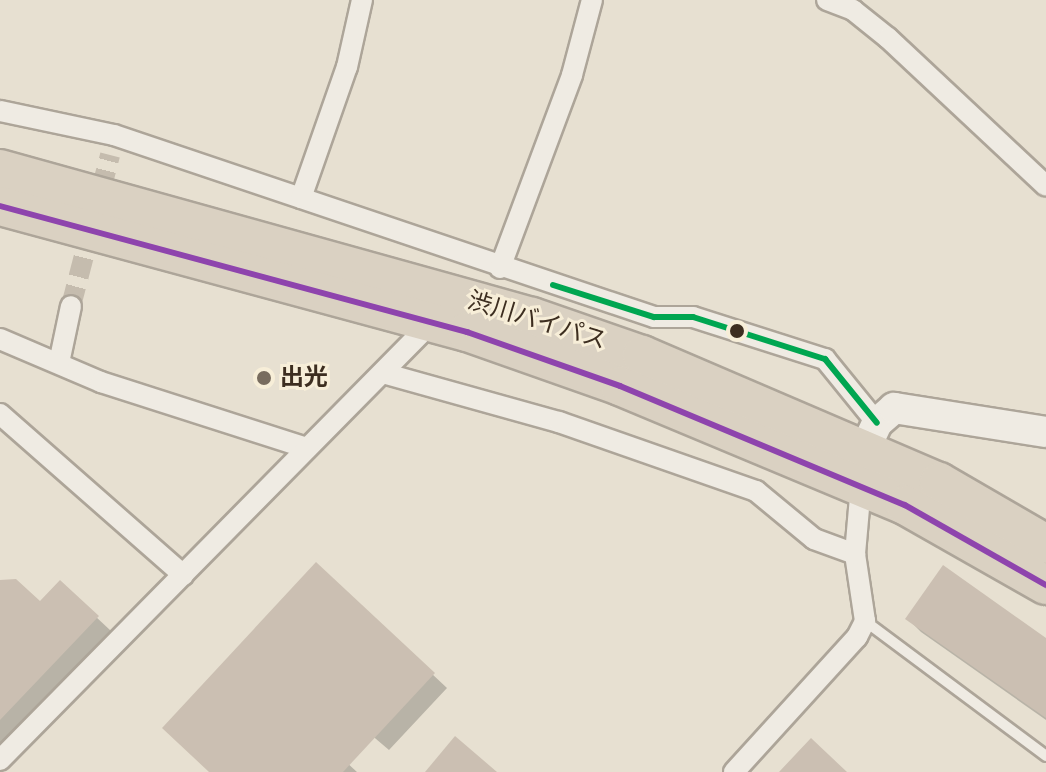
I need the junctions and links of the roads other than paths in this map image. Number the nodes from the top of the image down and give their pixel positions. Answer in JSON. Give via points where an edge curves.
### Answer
{"nodes":[{"id":1,"x":362,"y":0,"type":"edge"},
{"id":2,"x":592,"y":0,"type":"edge"},
{"id":3,"x":827,"y":0,"type":"edge"},
{"id":4,"x":0,"y":111,"type":"edge"},
{"id":5,"x":0,"y":169,"type":"edge"},
{"id":6,"x":1046,"y":186,"type":"edge"},
{"id":7,"x":301,"y":198,"type":"junction"},
{"id":8,"x":0,"y":206,"type":"edge"},
{"id":9,"x":500,"y":268,"type":"junction"},
{"id":10,"x":71,"y":306,"type":"tunnel mouth"},
{"id":11,"x":432,"y":322,"type":"junction"},
{"id":12,"x":0,"y":339,"type":"edge"},
{"id":13,"x":59,"y":363,"type":"junction"},
{"id":14,"x":383,"y":373,"type":"junction"},
{"id":15,"x":0,"y":414,"type":"edge"},
{"id":16,"x":1046,"y":432,"type":"edge"},
{"id":17,"x":871,"y":436,"type":"junction"},
{"id":18,"x":307,"y":448,"type":"junction"},
{"id":19,"x":861,"y":486,"type":"junction"},
{"id":20,"x":1046,"y":544,"type":"edge"},
{"id":21,"x":855,"y":554,"type":"junction"},
{"id":22,"x":183,"y":575,"type":"junction"},
{"id":23,"x":1046,"y":585,"type":"edge"},
{"id":24,"x":865,"y":621,"type":"junction"},
{"id":25,"x":1046,"y":756,"type":"edge"},
{"id":26,"x":0,"y":760,"type":"edge"},
{"id":27,"x":734,"y":772,"type":"edge"}],
"edges":[{"from":1,"to":7,"type":"street","via":[[347,67]]},
{"from":2,"to":9,"type":"street","via":[[572,75]]},
{"from":3,"to":6,"type":"street","via":[[853,10],[888,38]]},
{"from":4,"to":7,"type":"street"},
{"from":5,"to":17,"type":"highway","name":"渋川バイパス","via":[[532,317]]},
{"from":7,"to":9,"type":"street"},
{"from":8,"to":11,"type":"highway","name":"渋川バイパス"},
{"from":9,"to":17,"type":"street","via":[[654,317],[693,317],[825,359]]},
{"from":10,"to":13,"type":"street"},
{"from":11,"to":14,"type":"street"},
{"from":11,"to":19,"type":"highway","name":"渋川バイパス","via":[[620,386]]},
{"from":12,"to":13,"type":"street"},
{"from":13,"to":18,"type":"street","via":[[101,382]]},
{"from":14,"to":18,"type":"street"},
{"from":14,"to":21,"type":"street","via":[[559,422],[756,491],[814,539]]},
{"from":15,"to":22,"type":"street"},
{"from":16,"to":17,"type":"street","via":[[894,408]]},
{"from":17,"to":19,"type":"street"},
{"from":17,"to":20,"type":"highway","name":"渋川バイパス"},
{"from":18,"to":22,"type":"street"},
{"from":19,"to":21,"type":"street"},
{"from":19,"to":23,"type":"highway","name":"渋川バイパス"},
{"from":21,"to":24,"type":"street"},
{"from":22,"to":26,"type":"street"},
{"from":24,"to":25,"type":"lane"},
{"from":24,"to":27,"type":"street","via":[[857,637]]}]}
